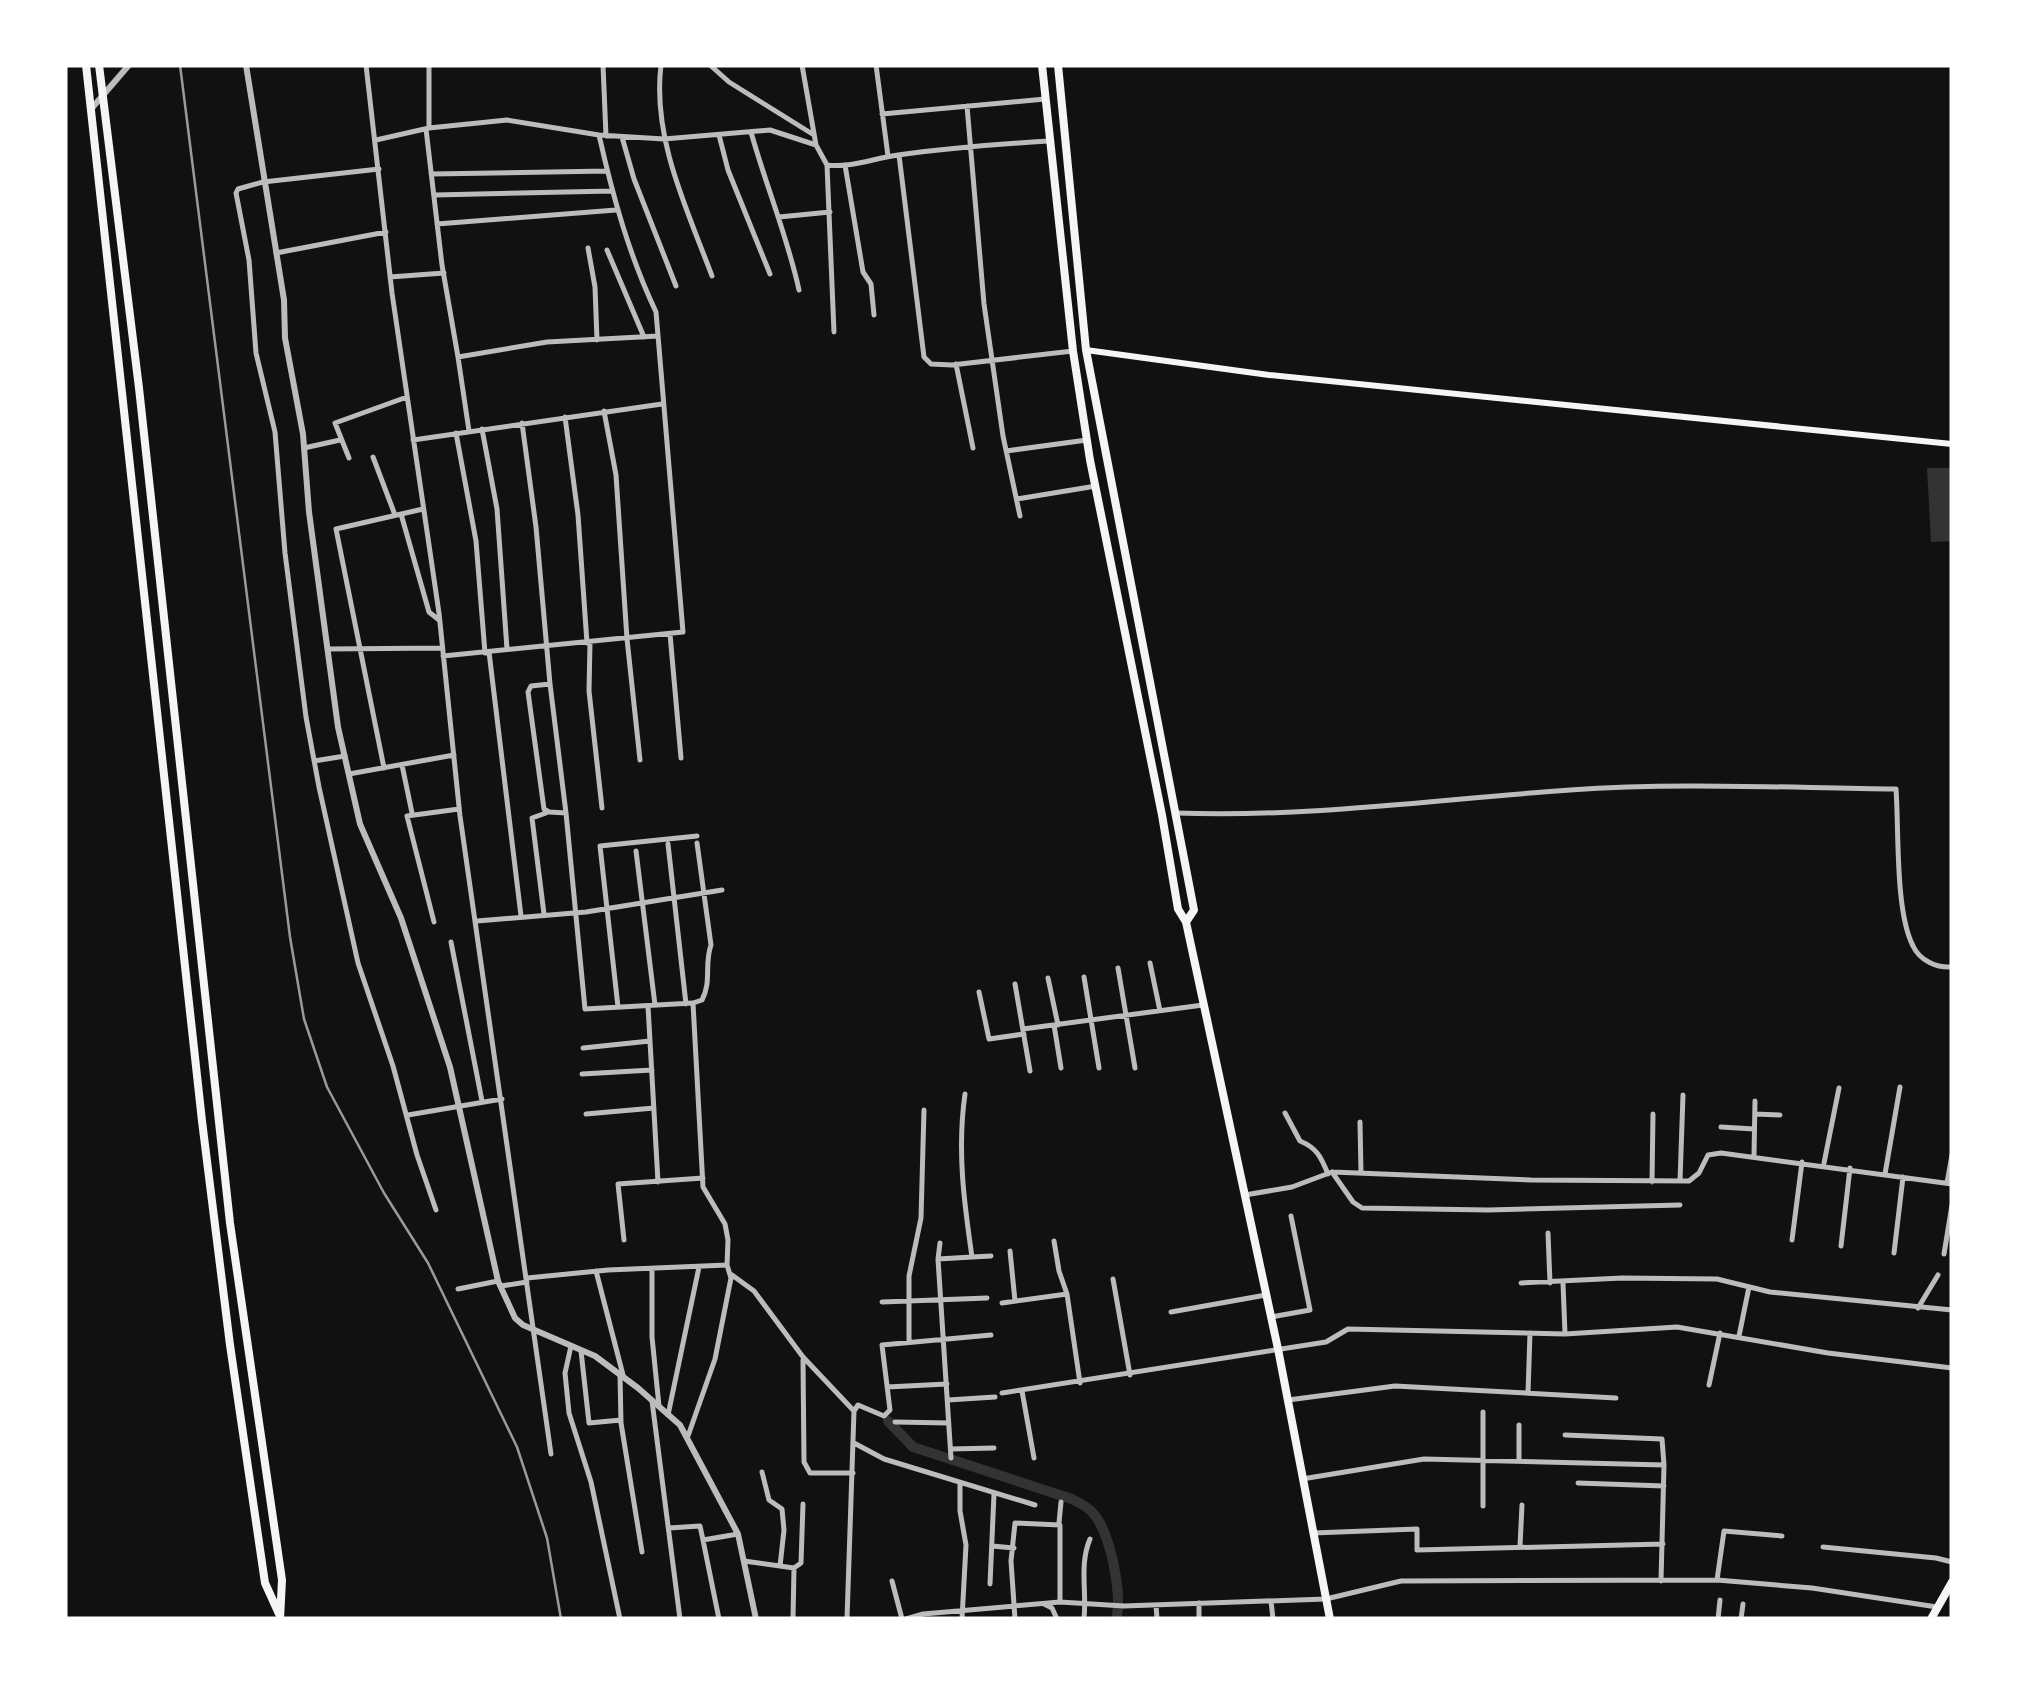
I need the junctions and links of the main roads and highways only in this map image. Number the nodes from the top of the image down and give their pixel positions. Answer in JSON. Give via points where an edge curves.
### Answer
{"nodes":[{"id":1,"x":86,"y":65,"type":"edge"},
{"id":2,"x":99,"y":65,"type":"edge"},
{"id":3,"x":1042,"y":65,"type":"edge"},
{"id":4,"x":1058,"y":65,"type":"edge"},
{"id":5,"x":1064,"y":140,"type":"junction"},
{"id":6,"x":1049,"y":141,"type":"junction"},
{"id":7,"x":1086,"y":350,"type":"junction"},
{"id":8,"x":1074,"y":351,"type":"junction"},
{"id":9,"x":1952,"y":444,"type":"edge"},
{"id":10,"x":1176,"y":812,"type":"junction"},
{"id":11,"x":1162,"y":815,"type":"junction"},
{"id":12,"x":1186,"y":922,"type":"junction"},
{"id":13,"x":1952,"y":1582,"type":"edge"},
{"id":14,"x":280,"y":1618,"type":"edge"},
{"id":15,"x":1330,"y":1619,"type":"edge"},
{"id":16,"x":1931,"y":1619,"type":"edge"}],
"edges":[{"from":1,"to":14,"type":"main road","via":[[220,1271],[265,1582]]},
{"from":2,"to":14,"type":"main road","via":[[224,1168],[282,1580]]},
{"from":3,"to":6,"type":"main road"},
{"from":4,"to":5,"type":"main road"},
{"from":5,"to":6,"type":"main road"},
{"from":5,"to":7,"type":"main road"},
{"from":6,"to":8,"type":"main road"},
{"from":7,"to":8,"type":"main road"},
{"from":7,"to":9,"type":"main road","via":[[1269,376]]},
{"from":7,"to":10,"type":"main road"},
{"from":8,"to":11,"type":"main road"},
{"from":10,"to":11,"type":"main road"},
{"from":10,"to":12,"type":"main road","via":[[1194,910]]},
{"from":11,"to":12,"type":"main road"},
{"from":12,"to":15,"type":"main road"},
{"from":13,"to":16,"type":"main road"}]}
